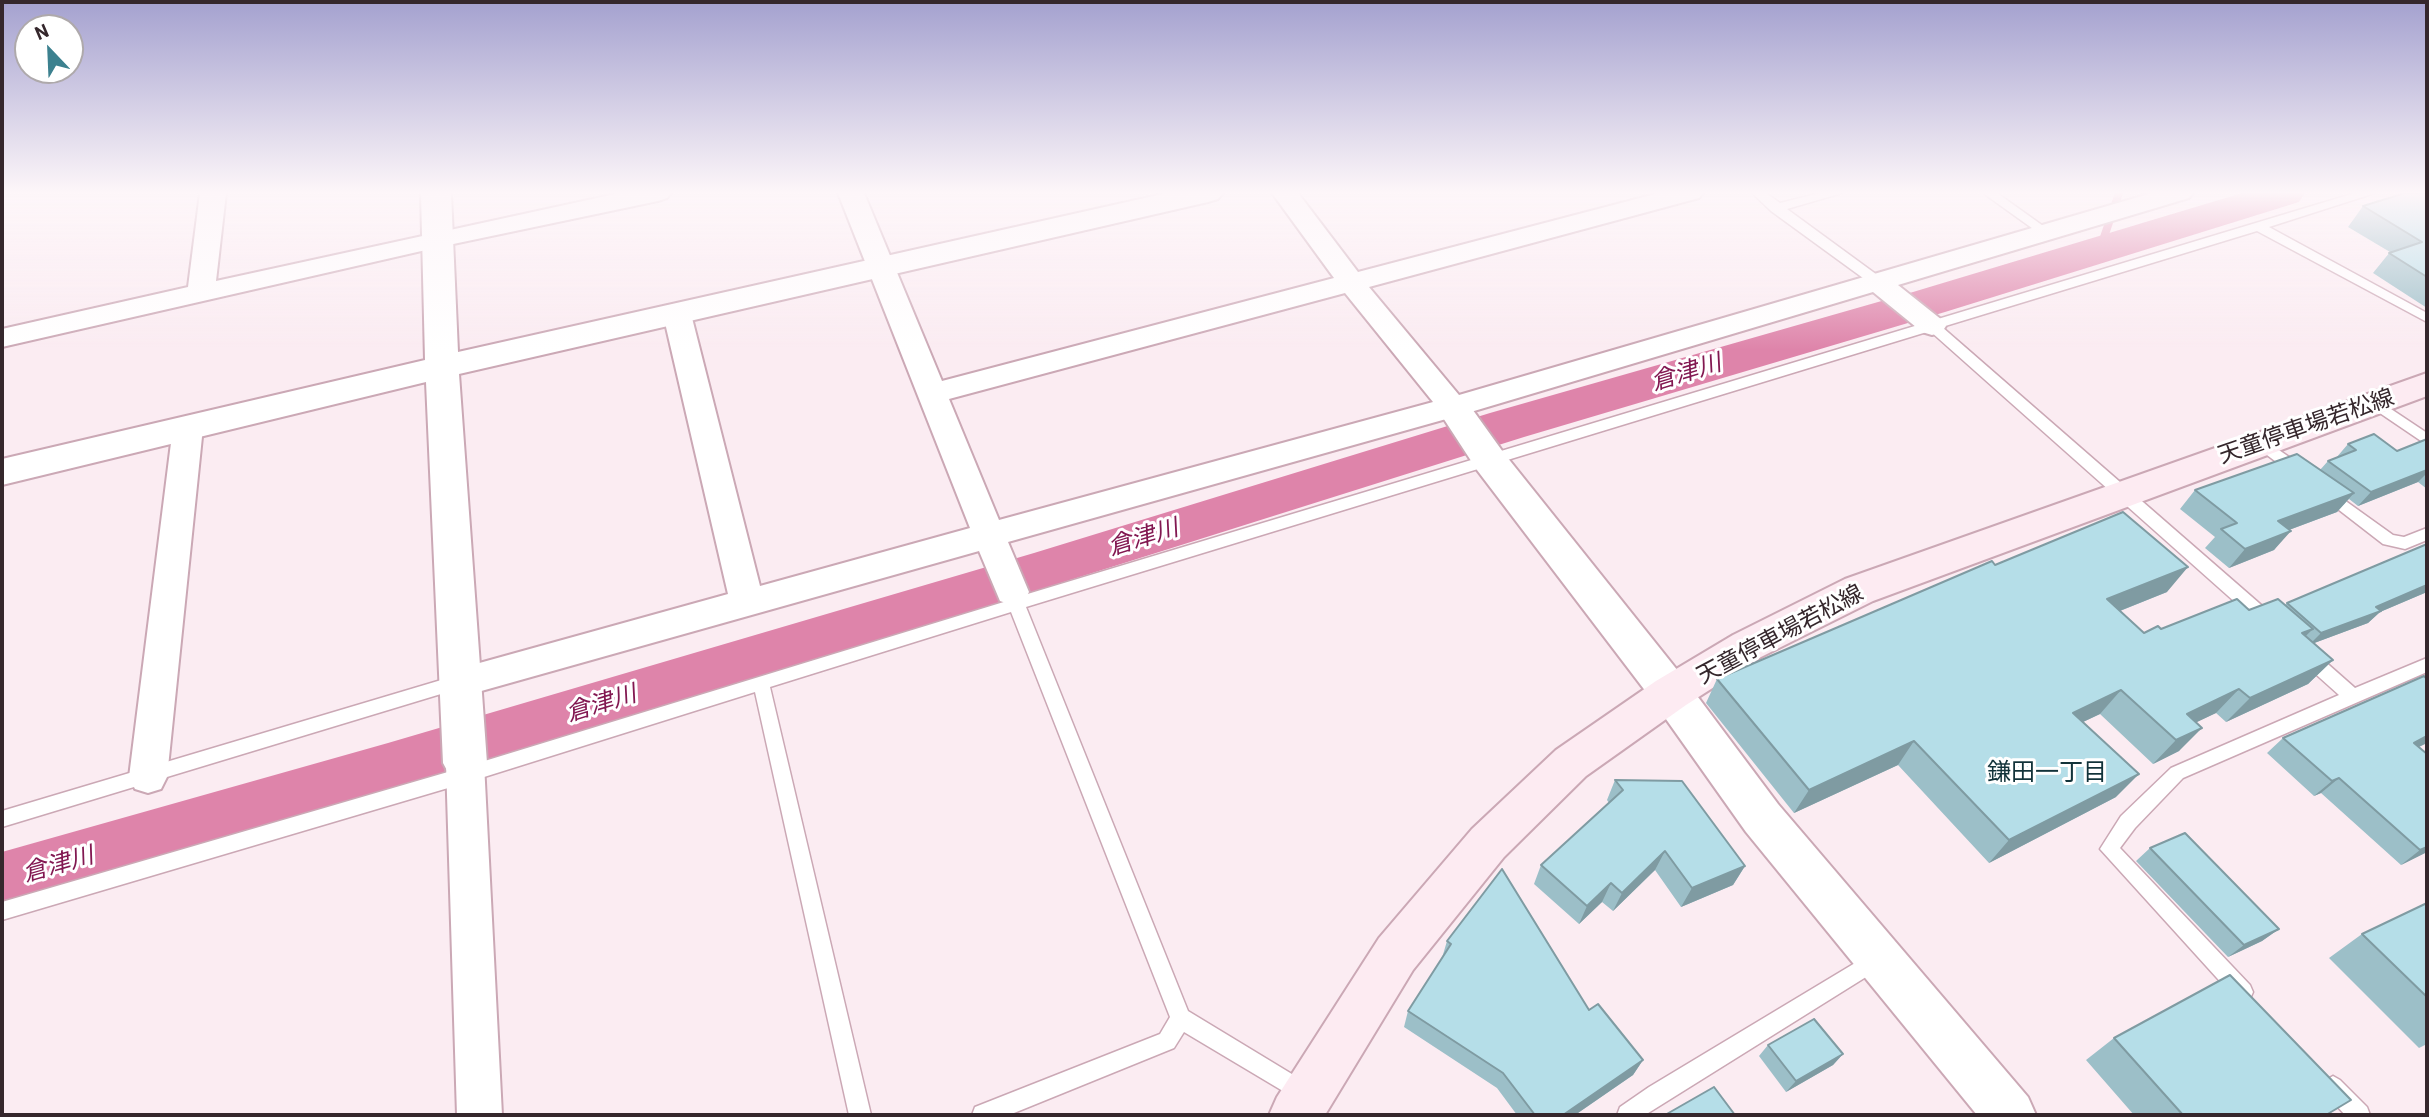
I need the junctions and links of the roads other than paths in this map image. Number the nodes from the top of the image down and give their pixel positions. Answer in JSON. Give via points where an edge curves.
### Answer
{"nodes":[{"id":1,"x":207,"y":245,"type":"edge"},
{"id":2,"x":411,"y":245,"type":"edge"},
{"id":3,"x":439,"y":245,"type":"edge"},
{"id":4,"x":872,"y":245,"type":"edge"},
{"id":5,"x":978,"y":245,"type":"edge"},
{"id":6,"x":1324,"y":245,"type":"edge"},
{"id":7,"x":1491,"y":245,"type":"edge"},
{"id":8,"x":1827,"y":245,"type":"edge"},
{"id":9,"x":2011,"y":245,"type":"edge"},
{"id":10,"x":2201,"y":245,"type":"edge"},
{"id":11,"x":2293,"y":245,"type":"edge"},
{"id":12,"x":881,"y":267,"type":"junction"},
{"id":13,"x":1351,"y":282,"type":"junction"},
{"id":14,"x":1885,"y":287,"type":"junction"},
{"id":15,"x":201,"y":292,"type":"junction"},
{"id":16,"x":677,"y":314,"type":"junction"},
{"id":17,"x":2427,"y":318,"type":"edge"},
{"id":18,"x":1928,"y":323,"type":"junction"},
{"id":19,"x":2,"y":338,"type":"edge"},
{"id":20,"x":442,"y":367,"type":"junction"},
{"id":21,"x":2427,"y":383,"type":"edge"},
{"id":22,"x":930,"y":394,"type":"junction"},
{"id":23,"x":2374,"y":402,"type":"junction"},
{"id":24,"x":1453,"y":407,"type":"junction"},
{"id":25,"x":188,"y":427,"type":"junction"},
{"id":26,"x":2427,"y":440,"type":"edge"},
{"id":27,"x":2260,"y":442,"type":"junction"},
{"id":28,"x":1490,"y":461,"type":"junction"},
{"id":29,"x":2,"y":472,"type":"edge"},
{"id":30,"x":2122,"y":492,"type":"junction"},
{"id":31,"x":2427,"y":534,"type":"edge"},
{"id":32,"x":990,"y":540,"type":"junction"},
{"id":33,"x":1014,"y":598,"type":"junction"},
{"id":34,"x":747,"y":601,"type":"junction"},
{"id":35,"x":2427,"y":665,"type":"edge"},
{"id":36,"x":761,"y":683,"type":"junction"},
{"id":37,"x":461,"y":689,"type":"junction"},
{"id":38,"x":1671,"y":693,"type":"junction"},
{"id":39,"x":2353,"y":697,"type":"junction"},
{"id":40,"x":465,"y":769,"type":"junction"},
{"id":41,"x":148,"y":777,"type":"junction"},
{"id":42,"x":2,"y":819,"type":"edge"},
{"id":43,"x":2,"y":911,"type":"edge"},
{"id":44,"x":1878,"y":958,"type":"junction"},
{"id":45,"x":2257,"y":1007,"type":"edge"},
{"id":46,"x":1181,"y":1018,"type":"junction"},
{"id":47,"x":2322,"y":1076,"type":"edge"},
{"id":48,"x":1302,"y":1105,"type":"edge"},
{"id":49,"x":480,"y":1115,"type":"edge"},
{"id":50,"x":860,"y":1115,"type":"edge"},
{"id":51,"x":983,"y":1115,"type":"edge"},
{"id":52,"x":1628,"y":1115,"type":"edge"},
{"id":53,"x":2010,"y":1115,"type":"edge"},
{"id":54,"x":2359,"y":1115,"type":"edge"}],
"edges":[{"from":1,"to":15,"type":"street"},
{"from":2,"to":15,"type":"street"},
{"from":3,"to":20,"type":"street"},
{"from":4,"to":12,"type":"street"},
{"from":5,"to":12,"type":"street"},
{"from":6,"to":13,"type":"street"},
{"from":7,"to":13,"type":"street"},
{"from":8,"to":14,"type":"lane"},
{"from":9,"to":14,"type":"street"},
{"from":10,"to":18,"type":"lane"},
{"from":11,"to":17,"type":"lane"},
{"from":12,"to":16,"type":"street"},
{"from":12,"to":22,"type":"street"},
{"from":13,"to":22,"type":"street"},
{"from":13,"to":24,"type":"street"},
{"from":14,"to":18,"type":"street"},
{"from":14,"to":24,"type":"street"},
{"from":15,"to":19,"type":"street"},
{"from":16,"to":20,"type":"street"},
{"from":16,"to":34,"type":"street"},
{"from":18,"to":28,"type":"lane"},
{"from":18,"to":30,"type":"lane"},
{"from":20,"to":25,"type":"street"},
{"from":20,"to":37,"type":"street"},
{"from":21,"to":23,"type":"main road","name":"天童停車場若松線"},
{"from":22,"to":32,"type":"street"},
{"from":23,"to":26,"type":"lane"},
{"from":23,"to":27,"type":"main road","name":"天童停車場若松線"},
{"from":24,"to":28,"type":"street"},
{"from":24,"to":32,"type":"street"},
{"from":25,"to":29,"type":"street"},
{"from":25,"to":41,"type":"street"},
{"from":27,"to":30,"type":"main road","name":"天童停車場若松線"},
{"from":27,"to":31,"type":"lane","via":[[2389,540],[2405,543]]},
{"from":28,"to":33,"type":"lane"},
{"from":28,"to":38,"type":"street"},
{"from":30,"to":38,"type":"main road","name":"天童停車場若松線","via":[[1859,590],[1747,646]]},
{"from":30,"to":39,"type":"lane"},
{"from":32,"to":33,"type":"street"},
{"from":32,"to":34,"type":"street"},
{"from":33,"to":36,"type":"lane"},
{"from":33,"to":46,"type":"lane"},
{"from":34,"to":37,"type":"street"},
{"from":35,"to":39,"type":"lane"},
{"from":36,"to":40,"type":"lane"},
{"from":36,"to":50,"type":"lane"},
{"from":37,"to":40,"type":"street"},
{"from":37,"to":41,"type":"lane"},
{"from":38,"to":44,"type":"street","via":[[1762,818]]},
{"from":38,"to":48,"type":"main road","name":"天童停車場若松線","via":[[1571,763],[1488,843],[1396,954]]},
{"from":39,"to":45,"type":"lane","via":[[2177,773],[2127,822],[2109,849]]},
{"from":40,"to":43,"type":"lane"},
{"from":40,"to":49,"type":"street"},
{"from":41,"to":42,"type":"lane"},
{"from":44,"to":52,"type":"lane"},
{"from":44,"to":53,"type":"street"},
{"from":46,"to":48,"type":"lane"},
{"from":46,"to":51,"type":"lane","via":[[1167,1041]]},
{"from":47,"to":54,"type":"lane"}]}
